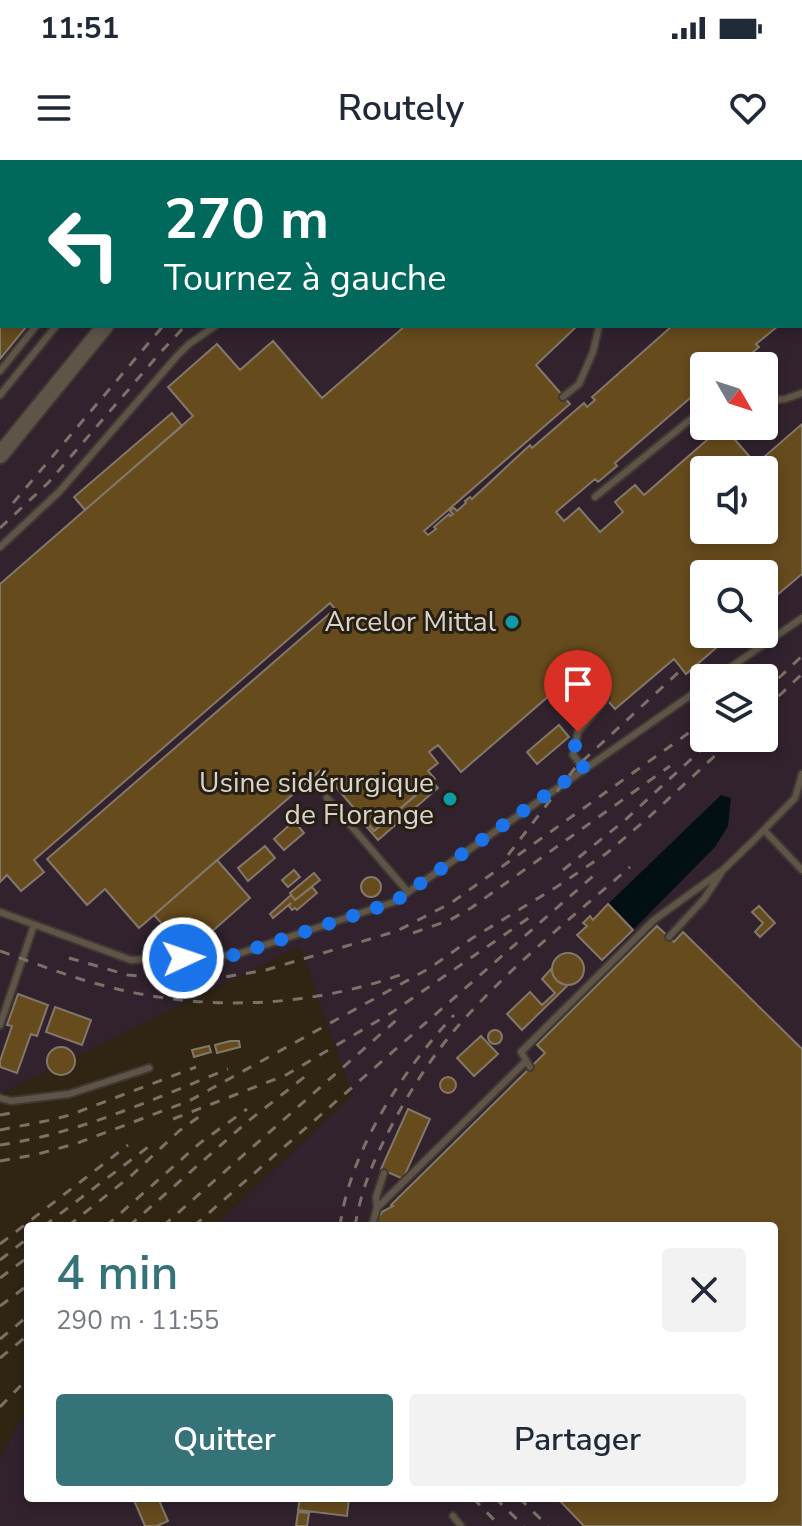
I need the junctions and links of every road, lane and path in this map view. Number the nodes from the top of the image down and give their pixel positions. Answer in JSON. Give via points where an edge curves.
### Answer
{"nodes":[{"id":1,"x":34,"y":328,"type":"edge"},
{"id":2,"x":54,"y":328,"type":"edge"},
{"id":3,"x":103,"y":328,"type":"edge"},
{"id":4,"x":212,"y":328,"type":"edge"},
{"id":5,"x":599,"y":328,"type":"edge"},
{"id":6,"x":0,"y":371,"type":"edge"},
{"id":7,"x":802,"y":393,"type":"edge"},
{"id":8,"x":0,"y":395,"type":"edge"},
{"id":9,"x":563,"y":397,"type":"dead end"},
{"id":10,"x":778,"y":400,"type":"edge"},
{"id":11,"x":690,"y":420,"type":"edge"},
{"id":12,"x":0,"y":455,"type":"edge"},
{"id":13,"x":595,"y":497,"type":"dead end"},
{"id":14,"x":0,"y":547,"type":"edge"},
{"id":15,"x":802,"y":618,"type":"edge"},
{"id":16,"x":735,"y":664,"type":"edge"},
{"id":17,"x":690,"y":696,"type":"edge"},
{"id":18,"x":606,"y":698,"type":"dead end"},
{"id":19,"x":584,"y":768,"type":"junction"},
{"id":20,"x":802,"y":774,"type":"edge"},
{"id":21,"x":327,"y":798,"type":"dead end"},
{"id":22,"x":764,"y":830,"type":"junction"},
{"id":23,"x":723,"y":870,"type":"junction"},
{"id":24,"x":802,"y":870,"type":"edge"},
{"id":25,"x":408,"y":892,"type":"junction"},
{"id":26,"x":0,"y":912,"type":"edge"},
{"id":27,"x":34,"y":925,"type":"junction"},
{"id":28,"x":669,"y":937,"type":"dead end"},
{"id":29,"x":0,"y":1025,"type":"edge"},
{"id":30,"x":149,"y":1068,"type":"dead end"},
{"id":31,"x":0,"y":1098,"type":"edge"},
{"id":32,"x":384,"y":1173,"type":"dead end"},
{"id":33,"x":377,"y":1208,"type":"junction"},
{"id":34,"x":373,"y":1222,"type":"edge"},
{"id":35,"x":453,"y":1516,"type":"dead end"},
{"id":36,"x":461,"y":1526,"type":"edge"}],
"edges":[{"from":1,"to":6,"type":"lane"},
{"from":2,"to":8,"type":"lane"},
{"from":3,"to":12,"type":"main road"},
{"from":4,"to":14,"type":"lane","via":[[177,356],[67,482]]},
{"from":5,"to":9,"type":"lane","via":[[579,384]]},
{"from":7,"to":10,"type":"lane"},
{"from":11,"to":13,"type":"lane"},
{"from":15,"to":16,"type":"lane"},
{"from":17,"to":19,"type":"lane"},
{"from":18,"to":19,"type":"lane","via":[[578,732],[573,755]]},
{"from":19,"to":25,"type":"lane"},
{"from":20,"to":22,"type":"lane","via":[[795,798]]},
{"from":21,"to":25,"type":"lane"},
{"from":22,"to":23,"type":"lane"},
{"from":22,"to":24,"type":"lane"},
{"from":23,"to":28,"type":"lane"},
{"from":23,"to":33,"type":"lane","via":[[654,920],[521,1052],[528,1064]]},
{"from":25,"to":27,"type":"lane","via":[[394,902],[235,955],[131,960]]},
{"from":26,"to":27,"type":"lane"},
{"from":27,"to":29,"type":"lane"},
{"from":30,"to":31,"type":"lane","via":[[69,1094]]},
{"from":32,"to":33,"type":"lane"},
{"from":33,"to":34,"type":"lane"},
{"from":35,"to":36,"type":"lane"}]}
